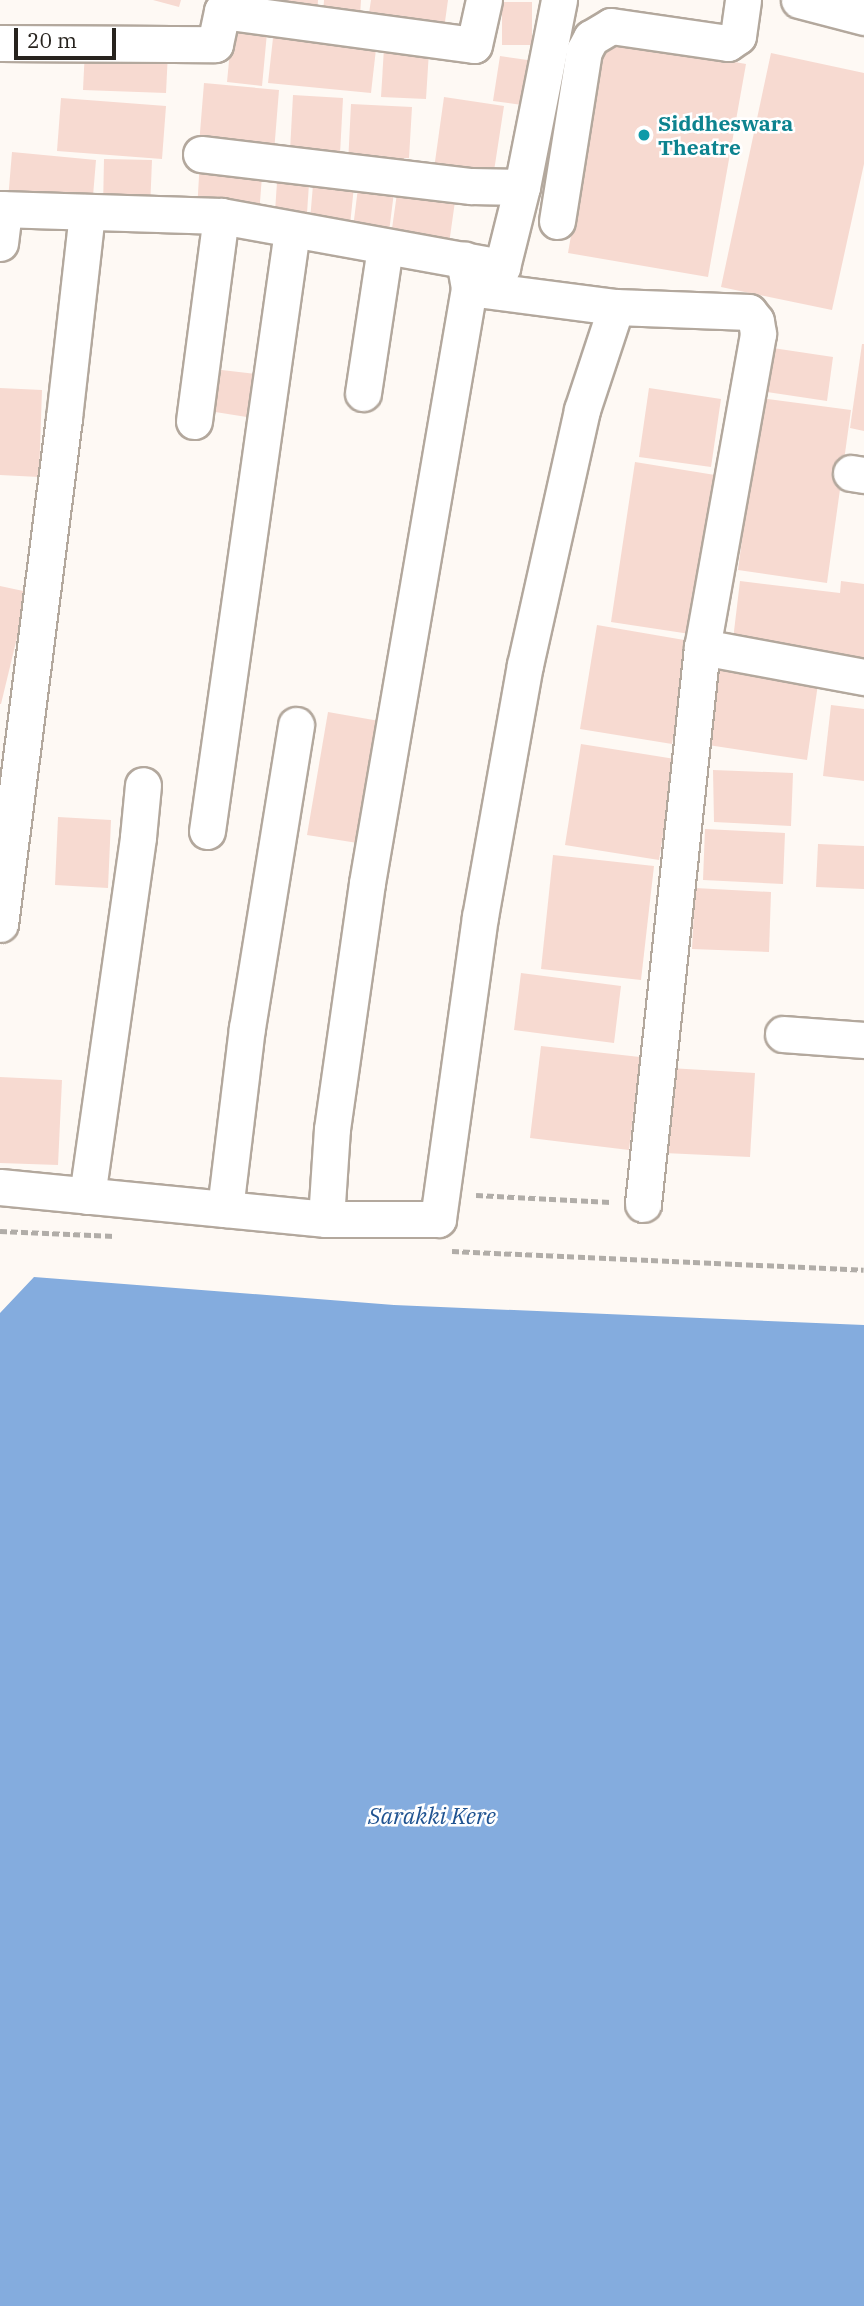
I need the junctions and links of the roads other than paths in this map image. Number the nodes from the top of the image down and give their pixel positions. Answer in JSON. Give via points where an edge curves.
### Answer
{"nodes":[{"id":1,"x":484,"y":0,"type":"edge"},
{"id":2,"x":559,"y":0,"type":"edge"},
{"id":3,"x":743,"y":0,"type":"edge"},
{"id":4,"x":799,"y":0,"type":"edge"},
{"id":5,"x":854,"y":10,"type":"edge"},
{"id":6,"x":0,"y":43,"type":"edge"},
{"id":7,"x":201,"y":154,"type":"dead end"},
{"id":8,"x":522,"y":187,"type":"junction"},
{"id":9,"x":87,"y":212,"type":"junction"},
{"id":10,"x":221,"y":216,"type":"junction"},
{"id":11,"x":1,"y":220,"type":"edge"},
{"id":12,"x":556,"y":221,"type":"dead end"},
{"id":13,"x":292,"y":231,"type":"junction"},
{"id":14,"x":385,"y":248,"type":"junction"},
{"id":15,"x":467,"y":273,"type":"junction"},
{"id":16,"x":616,"y":307,"type":"junction"},
{"id":17,"x":363,"y":393,"type":"dead end"},
{"id":18,"x":194,"y":421,"type":"dead end"},
{"id":19,"x":702,"y":647,"type":"junction"},
{"id":20,"x":864,"y":677,"type":"edge"},
{"id":21,"x":296,"y":725,"type":"dead end"},
{"id":22,"x":143,"y":785,"type":"dead end"},
{"id":23,"x":207,"y":831,"type":"dead end"},
{"id":24,"x":0,"y":924,"type":"edge"},
{"id":25,"x":783,"y":1034,"type":"dead end"},
{"id":26,"x":864,"y":1040,"type":"edge"},
{"id":27,"x":0,"y":1187,"type":"edge"},
{"id":28,"x":87,"y":1196,"type":"junction"},
{"id":29,"x":643,"y":1203,"type":"road end"},
{"id":30,"x":225,"y":1209,"type":"junction"},
{"id":31,"x":326,"y":1219,"type":"junction"}],
"edges":[{"from":1,"to":6,"type":"street","via":[[474,45],[222,11],[215,44]]},
{"from":2,"to":8,"type":"street"},
{"from":3,"to":12,"type":"street","via":[[738,36],[728,43],[611,26],[591,38],[584,51]]},
{"from":4,"to":5,"type":"street"},
{"from":7,"to":8,"type":"street","via":[[471,186]]},
{"from":8,"to":15,"type":"street","via":[[502,267]]},
{"from":9,"to":10,"type":"street"},
{"from":9,"to":11,"type":"street"},
{"from":9,"to":24,"type":"street"},
{"from":10,"to":13,"type":"street"},
{"from":10,"to":18,"type":"street"},
{"from":13,"to":14,"type":"street"},
{"from":13,"to":23,"type":"street"},
{"from":14,"to":15,"type":"street"},
{"from":14,"to":17,"type":"street"},
{"from":15,"to":16,"type":"street"},
{"from":15,"to":31,"type":"street","via":[[365,896],[332,1129]]},
{"from":16,"to":19,"type":"street","via":[[749,312],[756,321],[758,334]]},
{"from":16,"to":31,"type":"street","via":[[582,410],[525,665],[480,917],[438,1219]]},
{"from":19,"to":20,"type":"street"},
{"from":19,"to":29,"type":"street"},
{"from":21,"to":30,"type":"street","via":[[249,1015]]},
{"from":22,"to":28,"type":"street"},
{"from":25,"to":26,"type":"street"},
{"from":27,"to":28,"type":"street"},
{"from":28,"to":30,"type":"street"},
{"from":30,"to":31,"type":"street"}]}
